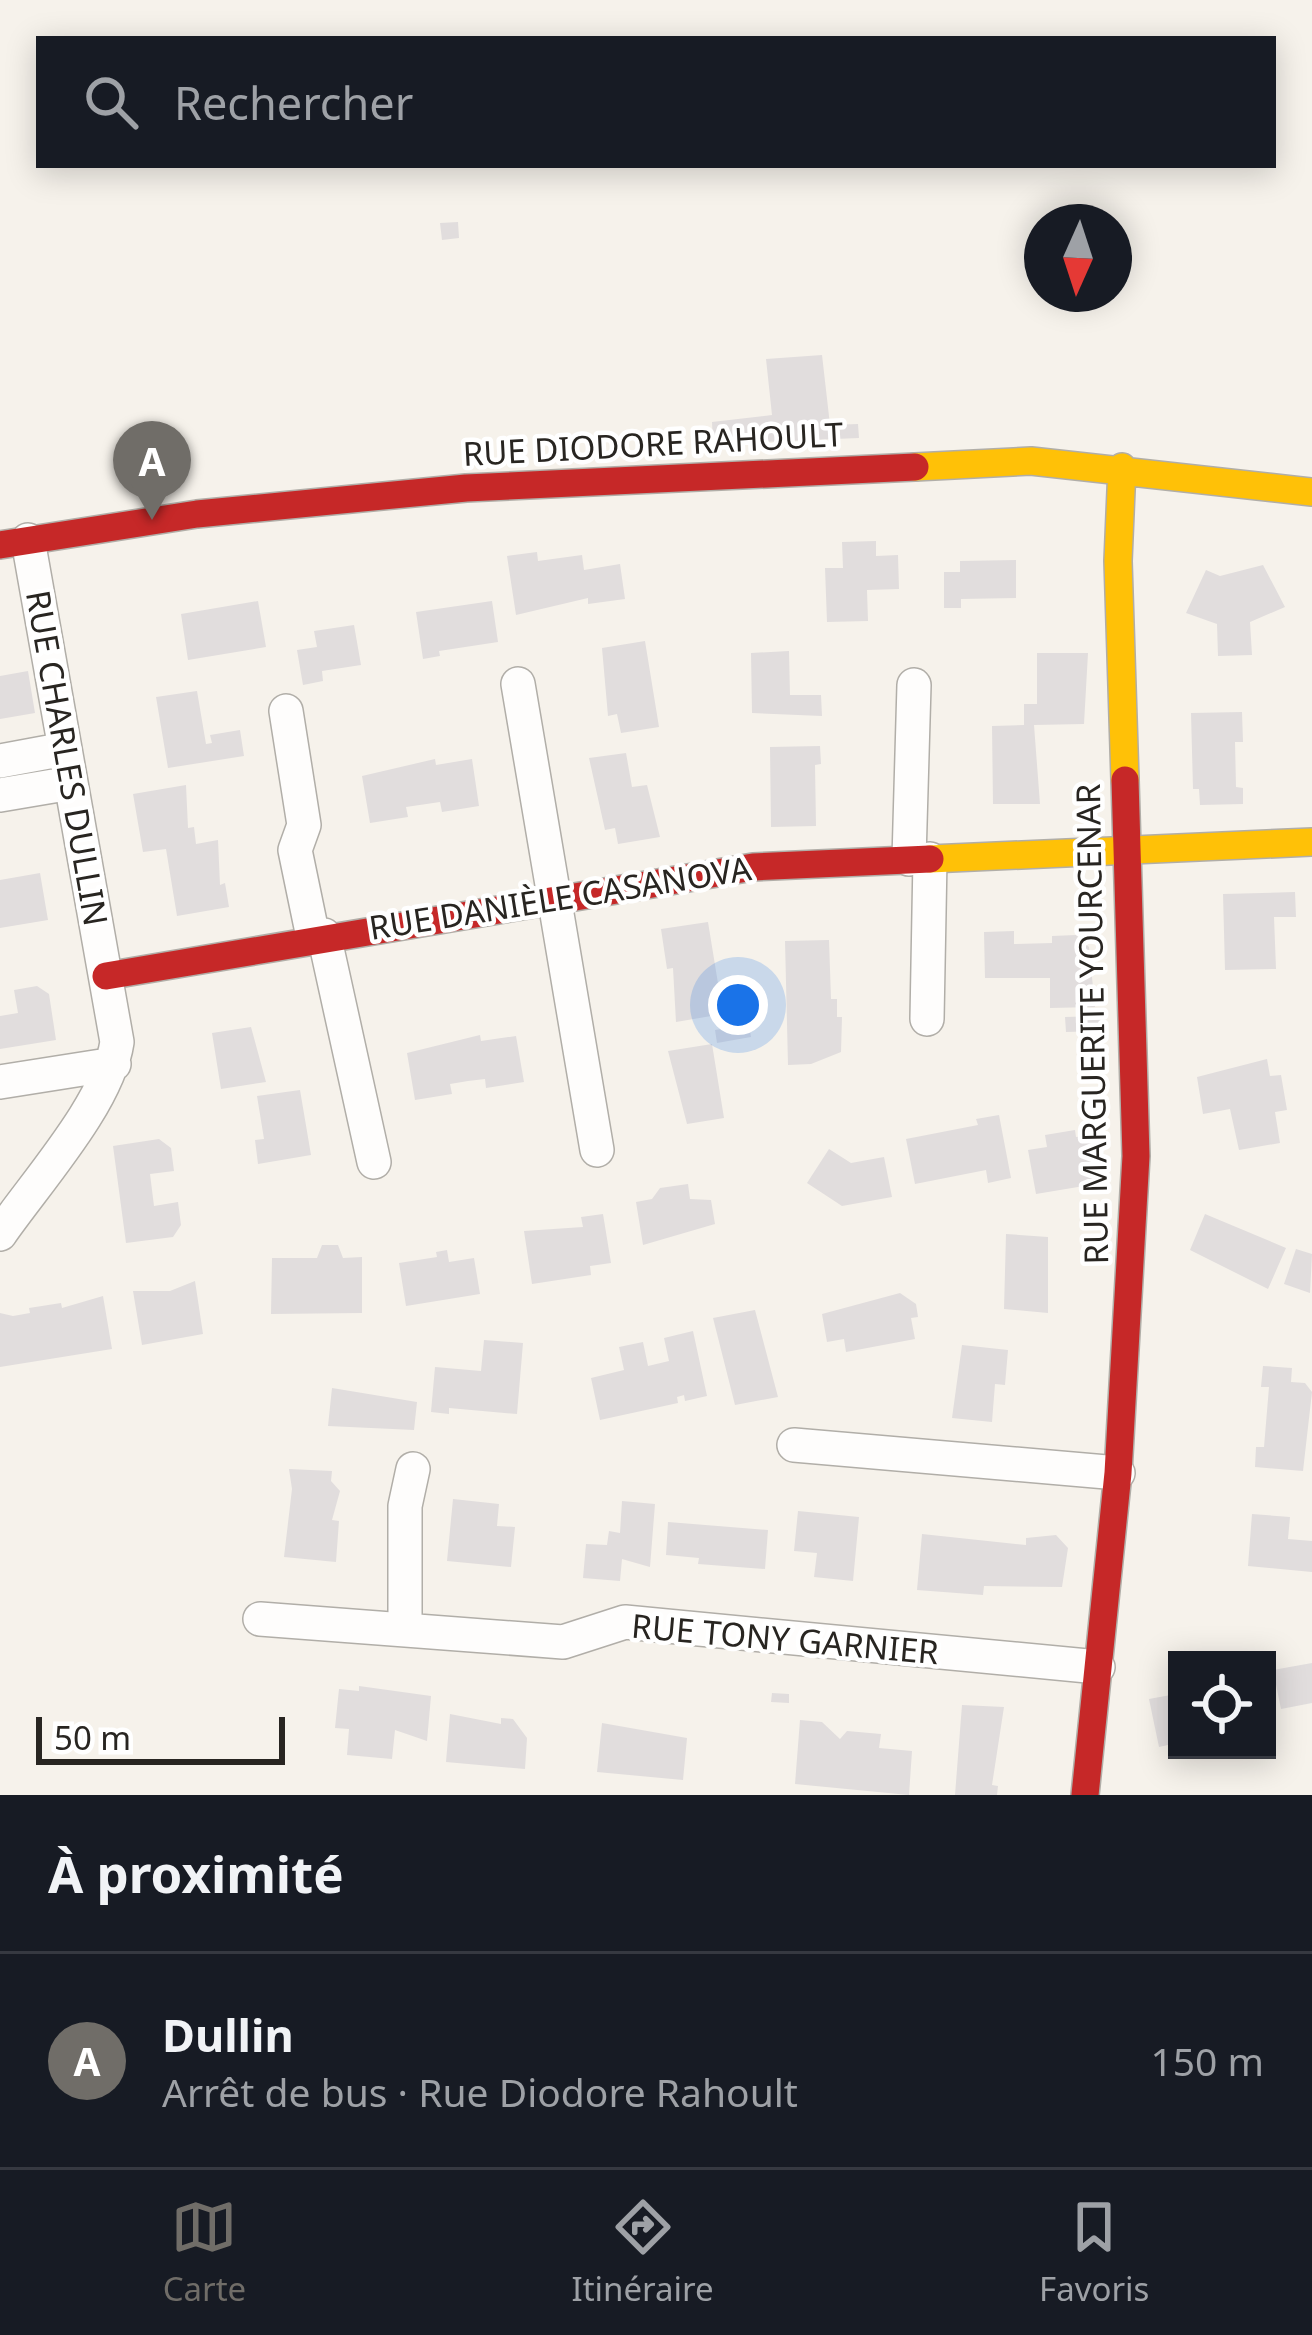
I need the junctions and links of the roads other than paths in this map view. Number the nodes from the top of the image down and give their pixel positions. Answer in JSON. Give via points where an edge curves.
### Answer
{"nodes":[{"id":1,"x":1122,"y":467,"type":"junction"},
{"id":2,"x":1312,"y":492,"type":"edge"},
{"id":3,"x":14,"y":543,"type":"edge"},
{"id":4,"x":518,"y":684,"type":"dead end"},
{"id":5,"x":914,"y":685,"type":"dead end"},
{"id":6,"x":286,"y":711,"type":"dead end"},
{"id":7,"x":65,"y":749,"type":"junction"},
{"id":8,"x":0,"y":761,"type":"edge"},
{"id":9,"x":71,"y":783,"type":"junction"},
{"id":10,"x":0,"y":795,"type":"edge"},
{"id":11,"x":1312,"y":842,"type":"edge"},
{"id":12,"x":1127,"y":853,"type":"junction"},
{"id":13,"x":919,"y":859,"type":"junction"},
{"id":14,"x":556,"y":897,"type":"junction"},
{"id":15,"x":319,"y":936,"type":"junction"},
{"id":16,"x":106,"y":976,"type":"junction"},
{"id":17,"x":927,"y":1019,"type":"dead end"},
{"id":18,"x":114,"y":1064,"type":"junction"},
{"id":19,"x":0,"y":1082,"type":"edge"},
{"id":20,"x":597,"y":1150,"type":"dead end"},
{"id":21,"x":374,"y":1162,"type":"dead end"},
{"id":22,"x":0,"y":1234,"type":"edge"},
{"id":23,"x":794,"y":1445,"type":"dead end"},
{"id":24,"x":413,"y":1468,"type":"dead end"},
{"id":25,"x":1118,"y":1473,"type":"junction"},
{"id":26,"x":260,"y":1619,"type":"dead end"},
{"id":27,"x":405,"y":1630,"type":"junction"},
{"id":28,"x":1098,"y":1667,"type":"junction"},
{"id":29,"x":1085,"y":1795,"type":"edge"}],
"edges":[{"from":1,"to":2,"type":"street","name":"RUE DIODORE RAHOULT"},
{"from":1,"to":3,"type":"street","name":"RUE DIODORE RAHOULT","via":[[1031,461],[466,488],[196,514]]},
{"from":1,"to":12,"type":"street","name":"RUE MARGUERITE YOURCENAR"},
{"from":3,"to":7,"type":"street","name":"RUE CHARLES DULLIN"},
{"from":4,"to":14,"type":"street"},
{"from":5,"to":13,"type":"street"},
{"from":6,"to":15,"type":"street","via":[[304,825],[295,850]]},
{"from":7,"to":8,"type":"street"},
{"from":7,"to":9,"type":"street","name":"RUE CHARLES DULLIN"},
{"from":9,"to":10,"type":"street"},
{"from":9,"to":16,"type":"street","name":"RUE CHARLES DULLIN"},
{"from":11,"to":12,"type":"street","name":"RUE DANIÈLE CASANOVA"},
{"from":12,"to":13,"type":"street","name":"RUE DANIÈLE CASANOVA"},
{"from":12,"to":25,"type":"street","name":"RUE MARGUERITE YOURCENAR","via":[[1136,1156]]},
{"from":13,"to":14,"type":"street","name":"RUE DANIÈLE CASANOVA","via":[[753,867]]},
{"from":13,"to":17,"type":"street"},
{"from":14,"to":15,"type":"street","name":"RUE DANIÈLE CASANOVA"},
{"from":14,"to":20,"type":"street"},
{"from":15,"to":16,"type":"street","name":"RUE DANIÈLE CASANOVA"},
{"from":15,"to":21,"type":"street"},
{"from":16,"to":18,"type":"street"},
{"from":18,"to":19,"type":"street"},
{"from":18,"to":22,"type":"street"},
{"from":23,"to":25,"type":"street"},
{"from":24,"to":27,"type":"street","via":[[405,1506]]},
{"from":25,"to":28,"type":"street","name":"RUE MARGUERITE YOURCENAR"},
{"from":26,"to":27,"type":"street","name":"RUE TONY GARNIER"},
{"from":27,"to":28,"type":"street","name":"RUE TONY GARNIER","via":[[563,1642],[625,1622]]},
{"from":28,"to":29,"type":"street","name":"RUE MARGUERITE YOURCENAR"}]}
